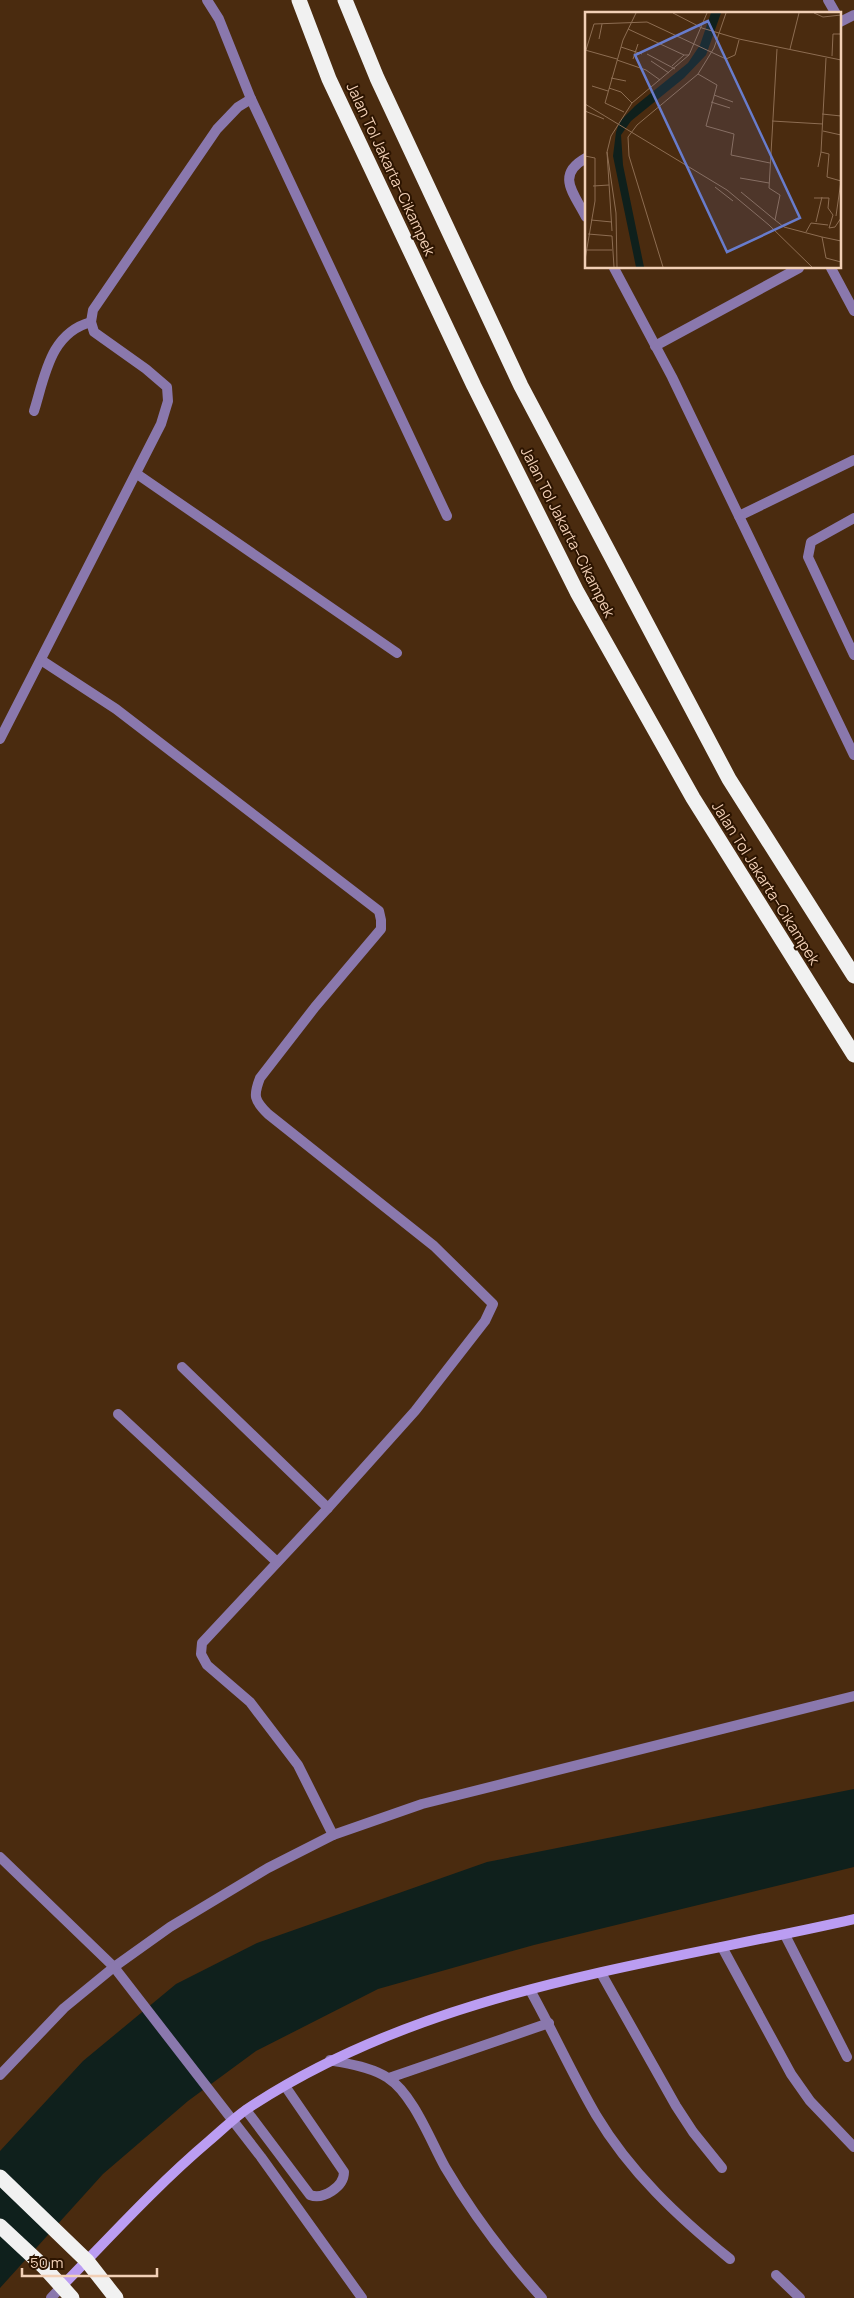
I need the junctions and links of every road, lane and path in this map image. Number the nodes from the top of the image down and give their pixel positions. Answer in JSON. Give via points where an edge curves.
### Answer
{"nodes":[{"id":1,"x":207,"y":0,"type":"edge"},
{"id":2,"x":299,"y":0,"type":"edge"},
{"id":3,"x":345,"y":0,"type":"edge"},
{"id":4,"x":828,"y":0,"type":"edge"},
{"id":5,"x":835,"y":12,"type":"edge"},
{"id":6,"x":854,"y":15,"type":"edge"},
{"id":7,"x":842,"y":21,"type":"edge"},
{"id":8,"x":251,"y":99,"type":"junction"},
{"id":9,"x":585,"y":159,"type":"edge"},
{"id":10,"x":585,"y":215,"type":"edge"},
{"id":11,"x":615,"y":269,"type":"edge"},
{"id":12,"x":797,"y":269,"type":"edge"},
{"id":13,"x":832,"y":269,"type":"edge"},
{"id":14,"x":854,"y":311,"type":"edge"},
{"id":15,"x":91,"y":322,"type":"junction"},
{"id":16,"x":656,"y":346,"type":"junction"},
{"id":17,"x":34,"y":411,"type":"dead end"},
{"id":18,"x":854,"y":460,"type":"edge"},
{"id":19,"x":137,"y":474,"type":"junction"},
{"id":20,"x":448,"y":516,"type":"dead end"},
{"id":21,"x":739,"y":516,"type":"junction"},
{"id":22,"x":854,"y":518,"type":"edge"},
{"id":23,"x":397,"y":654,"type":"dead end"},
{"id":24,"x":854,"y":655,"type":"edge"},
{"id":25,"x":41,"y":660,"type":"junction"},
{"id":26,"x":0,"y":739,"type":"edge"},
{"id":27,"x":854,"y":755,"type":"edge"},
{"id":28,"x":854,"y":976,"type":"edge"},
{"id":29,"x":854,"y":1055,"type":"edge"},
{"id":30,"x":182,"y":1367,"type":"dead end"},
{"id":31,"x":118,"y":1414,"type":"dead end"},
{"id":32,"x":328,"y":1508,"type":"junction"},
{"id":33,"x":277,"y":1562,"type":"junction"},
{"id":34,"x":854,"y":1696,"type":"edge"},
{"id":35,"x":333,"y":1835,"type":"junction"},
{"id":36,"x":0,"y":1857,"type":"edge"},
{"id":37,"x":854,"y":1919,"type":"edge"},
{"id":38,"x":785,"y":1935,"type":"junction"},
{"id":39,"x":722,"y":1947,"type":"junction"},
{"id":40,"x":114,"y":1967,"type":"junction"},
{"id":41,"x":601,"y":1973,"type":"junction"},
{"id":42,"x":530,"y":1990,"type":"junction"},
{"id":43,"x":549,"y":2023,"type":"junction"},
{"id":44,"x":847,"y":2056,"type":"dead end"},
{"id":45,"x":330,"y":2060,"type":"junction"},
{"id":46,"x":0,"y":2075,"type":"edge"},
{"id":47,"x":388,"y":2078,"type":"junction"},
{"id":48,"x":285,"y":2086,"type":"junction"},
{"id":49,"x":246,"y":2110,"type":"junction"},
{"id":50,"x":233,"y":2121,"type":"junction"},
{"id":51,"x":854,"y":2147,"type":"edge"},
{"id":52,"x":722,"y":2168,"type":"dead end"},
{"id":53,"x":0,"y":2177,"type":"edge"},
{"id":54,"x":0,"y":2226,"type":"edge"},
{"id":55,"x":730,"y":2259,"type":"dead end"},
{"id":56,"x":87,"y":2261,"type":"junction"},
{"id":57,"x":776,"y":2275,"type":"dead end"},
{"id":58,"x":62,"y":2286,"type":"junction"},
{"id":59,"x":51,"y":2298,"type":"edge"},
{"id":60,"x":72,"y":2298,"type":"edge"},
{"id":61,"x":116,"y":2298,"type":"edge"},
{"id":62,"x":362,"y":2298,"type":"edge"},
{"id":63,"x":542,"y":2298,"type":"edge"},
{"id":64,"x":800,"y":2298,"type":"edge"}],
"edges":[{"from":1,"to":8,"type":"street","via":[[219,18]]},
{"from":2,"to":29,"type":"highway","name":"Jalan Tol Jakarta–Cikampek","via":[[329,79],[474,386],[576,592],[693,798]]},
{"from":3,"to":28,"type":"highway","name":"Jalan Tol Jakarta–Cikampek","via":[[377,78],[521,386],[729,779]]},
{"from":4,"to":5,"type":"street"},
{"from":6,"to":7,"type":"street"},
{"from":8,"to":15,"type":"street","via":[[238,107],[217,129],[93,310]]},
{"from":8,"to":20,"type":"street"},
{"from":9,"to":10,"type":"street","via":[[575,164],[568,182]]},
{"from":11,"to":16,"type":"street"},
{"from":12,"to":16,"type":"street"},
{"from":13,"to":14,"type":"street"},
{"from":15,"to":17,"type":"street","via":[[76,326],[64,336],[56,349]]},
{"from":15,"to":19,"type":"street","via":[[94,332],[167,387],[168,400],[161,424]]},
{"from":16,"to":21,"type":"street"},
{"from":18,"to":21,"type":"street"},
{"from":19,"to":23,"type":"street"},
{"from":19,"to":25,"type":"street"},
{"from":21,"to":27,"type":"street"},
{"from":22,"to":24,"type":"street","via":[[811,542],[808,557]]},
{"from":25,"to":26,"type":"street"},
{"from":25,"to":32,"type":"street","via":[[116,709],[379,911],[381,929],[260,1078],[255,1090],[257,1103],[434,1246],[493,1304],[485,1321],[415,1411]]},
{"from":30,"to":32,"type":"street"},
{"from":31,"to":33,"type":"street"},
{"from":32,"to":33,"type":"street"},
{"from":33,"to":35,"type":"street","via":[[208,1634],[202,1643],[202,1654],[207,1665],[250,1702],[272,1729],[298,1765]]},
{"from":34,"to":35,"type":"street","via":[[422,1804]]},
{"from":35,"to":40,"type":"street","via":[[268,1868],[194,1912]]},
{"from":36,"to":40,"type":"street"},
{"from":37,"to":38,"type":"street"},
{"from":38,"to":39,"type":"street"},
{"from":38,"to":44,"type":"street"},
{"from":39,"to":41,"type":"street"},
{"from":39,"to":51,"type":"street","via":[[790,2074],[810,2101]]},
{"from":40,"to":46,"type":"street","via":[[64,2008]]},
{"from":40,"to":50,"type":"street"},
{"from":41,"to":42,"type":"street"},
{"from":41,"to":52,"type":"street","via":[[676,2106]]},
{"from":42,"to":43,"type":"street"},
{"from":42,"to":45,"type":"street","via":[[436,2017]]},
{"from":43,"to":47,"type":"street"},
{"from":43,"to":55,"type":"street","via":[[596,2115],[620,2151],[685,2223]]},
{"from":45,"to":47,"type":"street"},
{"from":45,"to":48,"type":"street"},
{"from":47,"to":63,"type":"street","via":[[414,2108],[469,2204],[500,2248]]},
{"from":48,"to":49,"type":"street"},
{"from":48,"to":49,"type":"street","via":[[344,2172],[342,2180],[328,2193],[321,2197],[310,2195]]},
{"from":49,"to":50,"type":"street"},
{"from":50,"to":56,"type":"street","via":[[185,2162]]},
{"from":50,"to":62,"type":"street"},
{"from":53,"to":56,"type":"highway"},
{"from":54,"to":58,"type":"highway"},
{"from":56,"to":58,"type":"street"},
{"from":56,"to":61,"type":"highway"},
{"from":57,"to":64,"type":"street"},
{"from":58,"to":59,"type":"street"},
{"from":58,"to":60,"type":"highway"}]}
